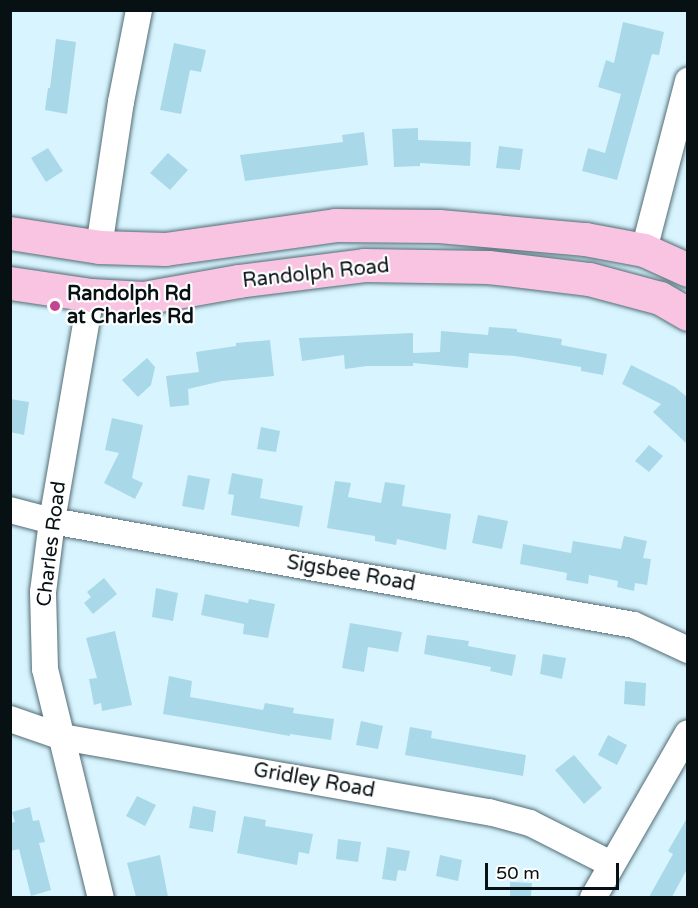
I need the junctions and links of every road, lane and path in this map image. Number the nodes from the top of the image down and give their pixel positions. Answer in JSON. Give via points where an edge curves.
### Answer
{"nodes":[{"id":1,"x":139,"y":10,"type":"edge"},
{"id":2,"x":687,"y":81,"type":"edge"},
{"id":3,"x":10,"y":232,"type":"edge"},
{"id":4,"x":99,"y":247,"type":"junction"},
{"id":5,"x":644,"y":250,"type":"junction"},
{"id":6,"x":687,"y":270,"type":"edge"},
{"id":7,"x":10,"y":284,"type":"edge"},
{"id":8,"x":91,"y":295,"type":"junction"},
{"id":9,"x":687,"y":314,"type":"edge"},
{"id":10,"x":10,"y":510,"type":"edge"},
{"id":11,"x":52,"y":521,"type":"junction"},
{"id":12,"x":687,"y":650,"type":"edge"},
{"id":13,"x":10,"y":719,"type":"edge"},
{"id":14,"x":687,"y":733,"type":"edge"},
{"id":15,"x":62,"y":737,"type":"junction"},
{"id":16,"x":611,"y":864,"type":"junction"},
{"id":17,"x":101,"y":897,"type":"edge"},
{"id":18,"x":593,"y":897,"type":"edge"}],
"edges":[{"from":1,"to":4,"type":"street"},
{"from":2,"to":5,"type":"street"},
{"from":3,"to":4,"type":"main road","name":"Randolph Road"},
{"from":4,"to":5,"type":"main road","name":"Randolph Road","via":[[165,249],[335,225],[450,227],[585,238]]},
{"from":5,"to":6,"type":"main road","name":"Randolph Road"},
{"from":7,"to":8,"type":"main road","name":"Randolph Road"},
{"from":8,"to":9,"type":"main road","name":"Randolph Road","via":[[143,298],[364,265],[488,267],[589,279],[660,298]]},
{"from":8,"to":11,"type":"street","name":"Charles Road"},
{"from":10,"to":11,"type":"street","name":"Sigsbee Road"},
{"from":11,"to":12,"type":"street","name":"Sigsbee Road","via":[[634,625]]},
{"from":11,"to":15,"type":"street","name":"Charles Road","via":[[43,592],[45,669]]},
{"from":13,"to":15,"type":"street","name":"Gridley Road"},
{"from":14,"to":16,"type":"street"},
{"from":15,"to":16,"type":"street","name":"Gridley Road","via":[[489,812],[530,823]]},
{"from":15,"to":17,"type":"street","name":"Charles Road"},
{"from":16,"to":18,"type":"street"}]}
